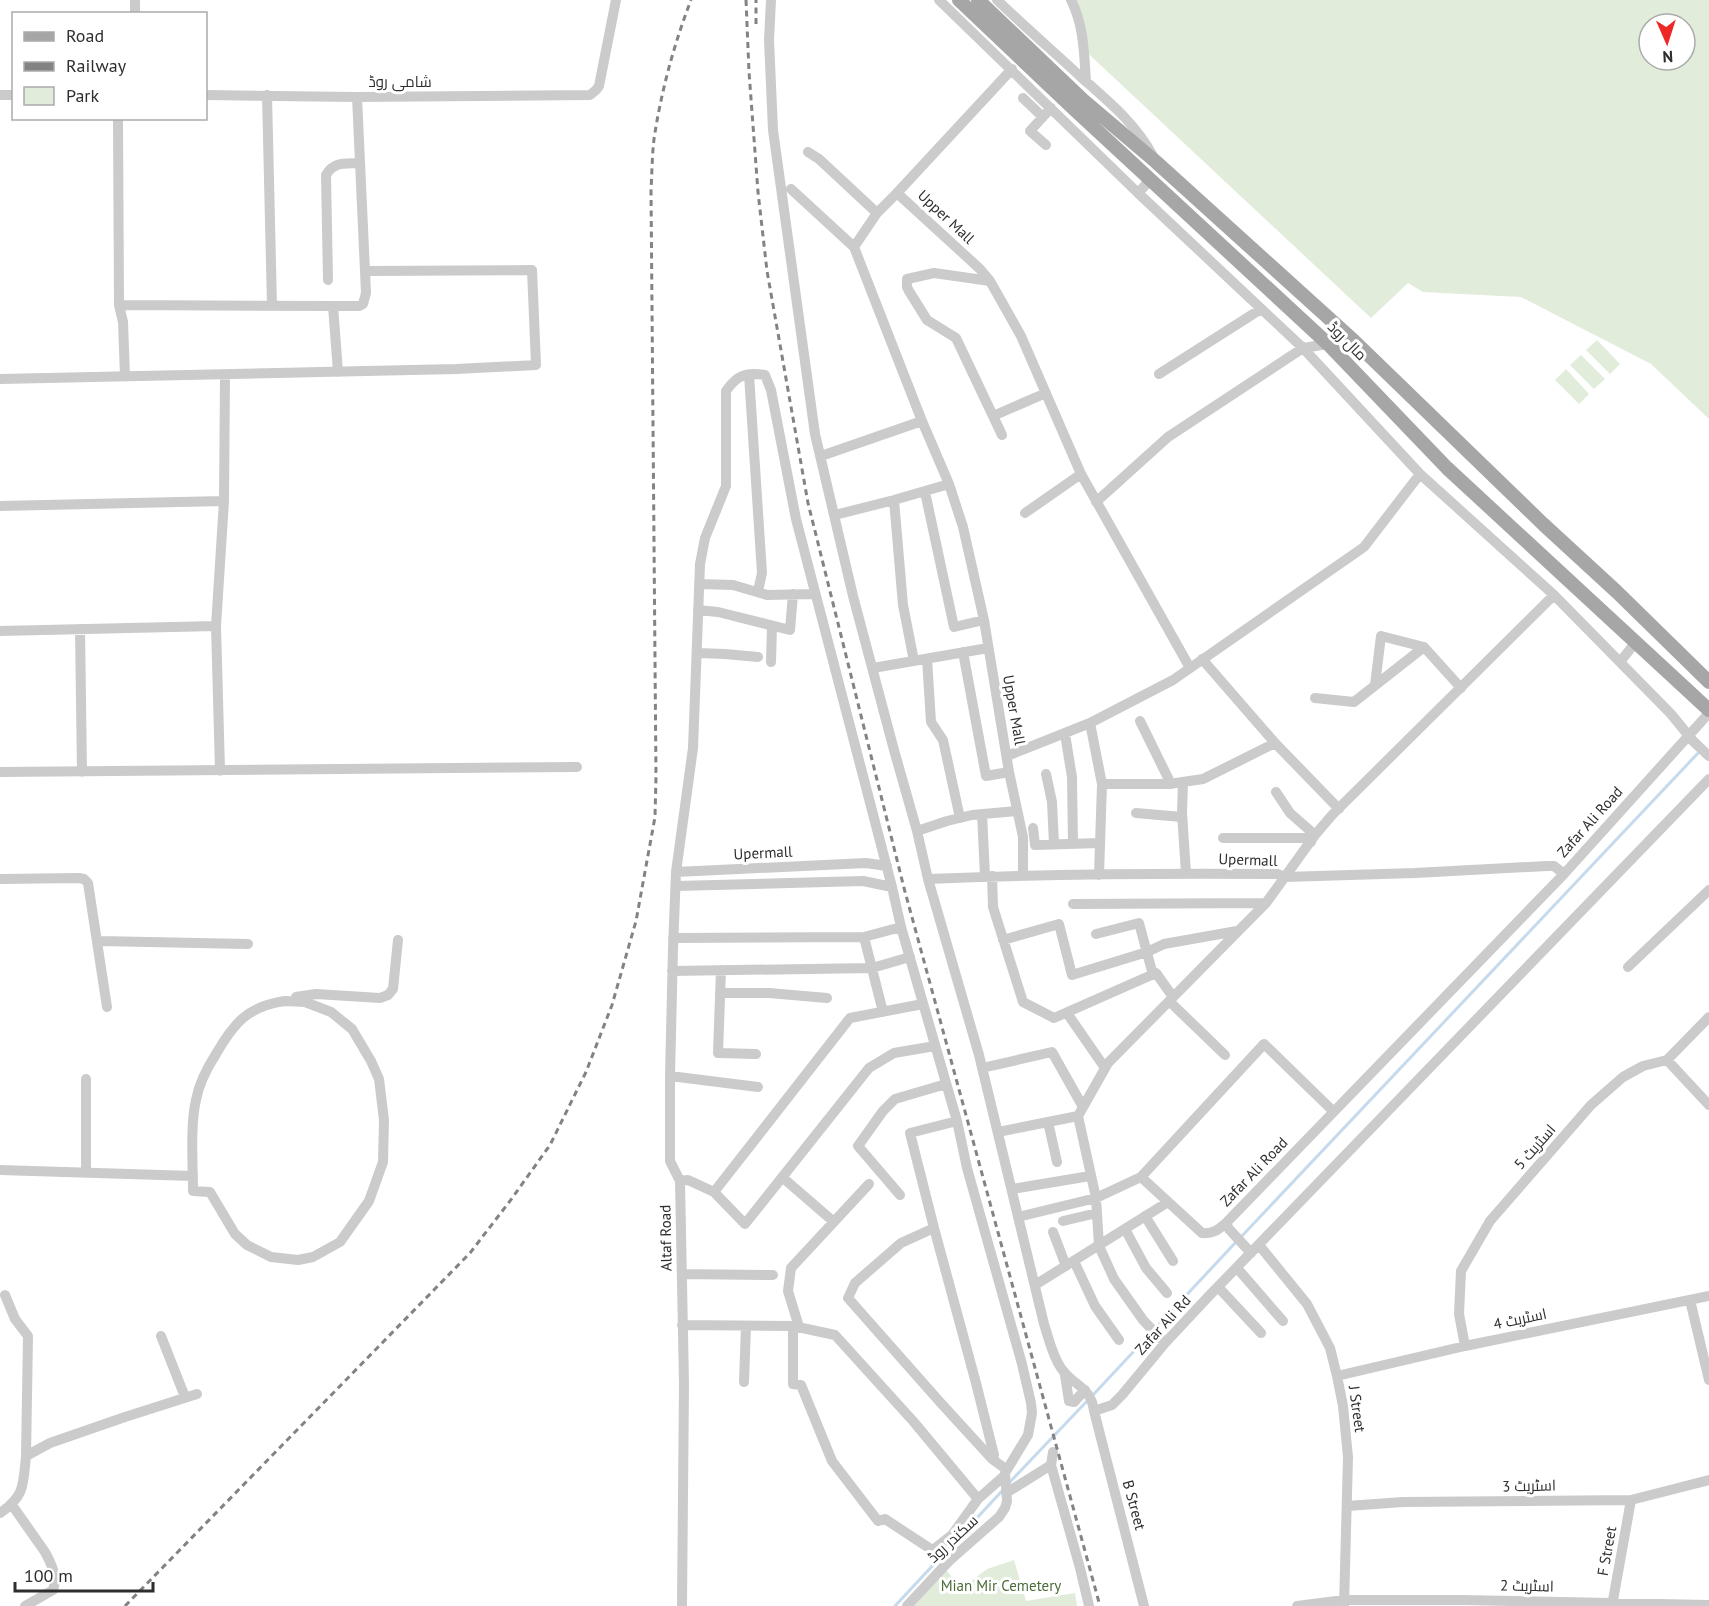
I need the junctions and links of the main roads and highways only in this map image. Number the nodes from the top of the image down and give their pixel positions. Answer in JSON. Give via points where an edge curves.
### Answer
{"nodes":[{"id":1,"x":959,"y":0,"type":"edge"},
{"id":2,"x":978,"y":0,"type":"edge"},
{"id":3,"x":1079,"y":105,"type":"junction"},
{"id":4,"x":1692,"y":664,"type":"junction"},
{"id":5,"x":1709,"y":669,"type":"edge"},
{"id":6,"x":1709,"y":682,"type":"edge"},
{"id":7,"x":1709,"y":711,"type":"edge"}],
"edges":[{"from":1,"to":3,"type":"main road","name":"مال روڈ"},
{"from":2,"to":3,"type":"main road","name":"مال روڈ"},
{"from":3,"to":4,"type":"main road","name":"مال روڈ","via":[[1155,161],[1354,341]]},
{"from":3,"to":7,"type":"main road","name":"مال روڈ","via":[[1151,179],[1328,344],[1447,468]]},
{"from":4,"to":5,"type":"main road"},
{"from":4,"to":6,"type":"main road","name":"مال روڈ"}]}
